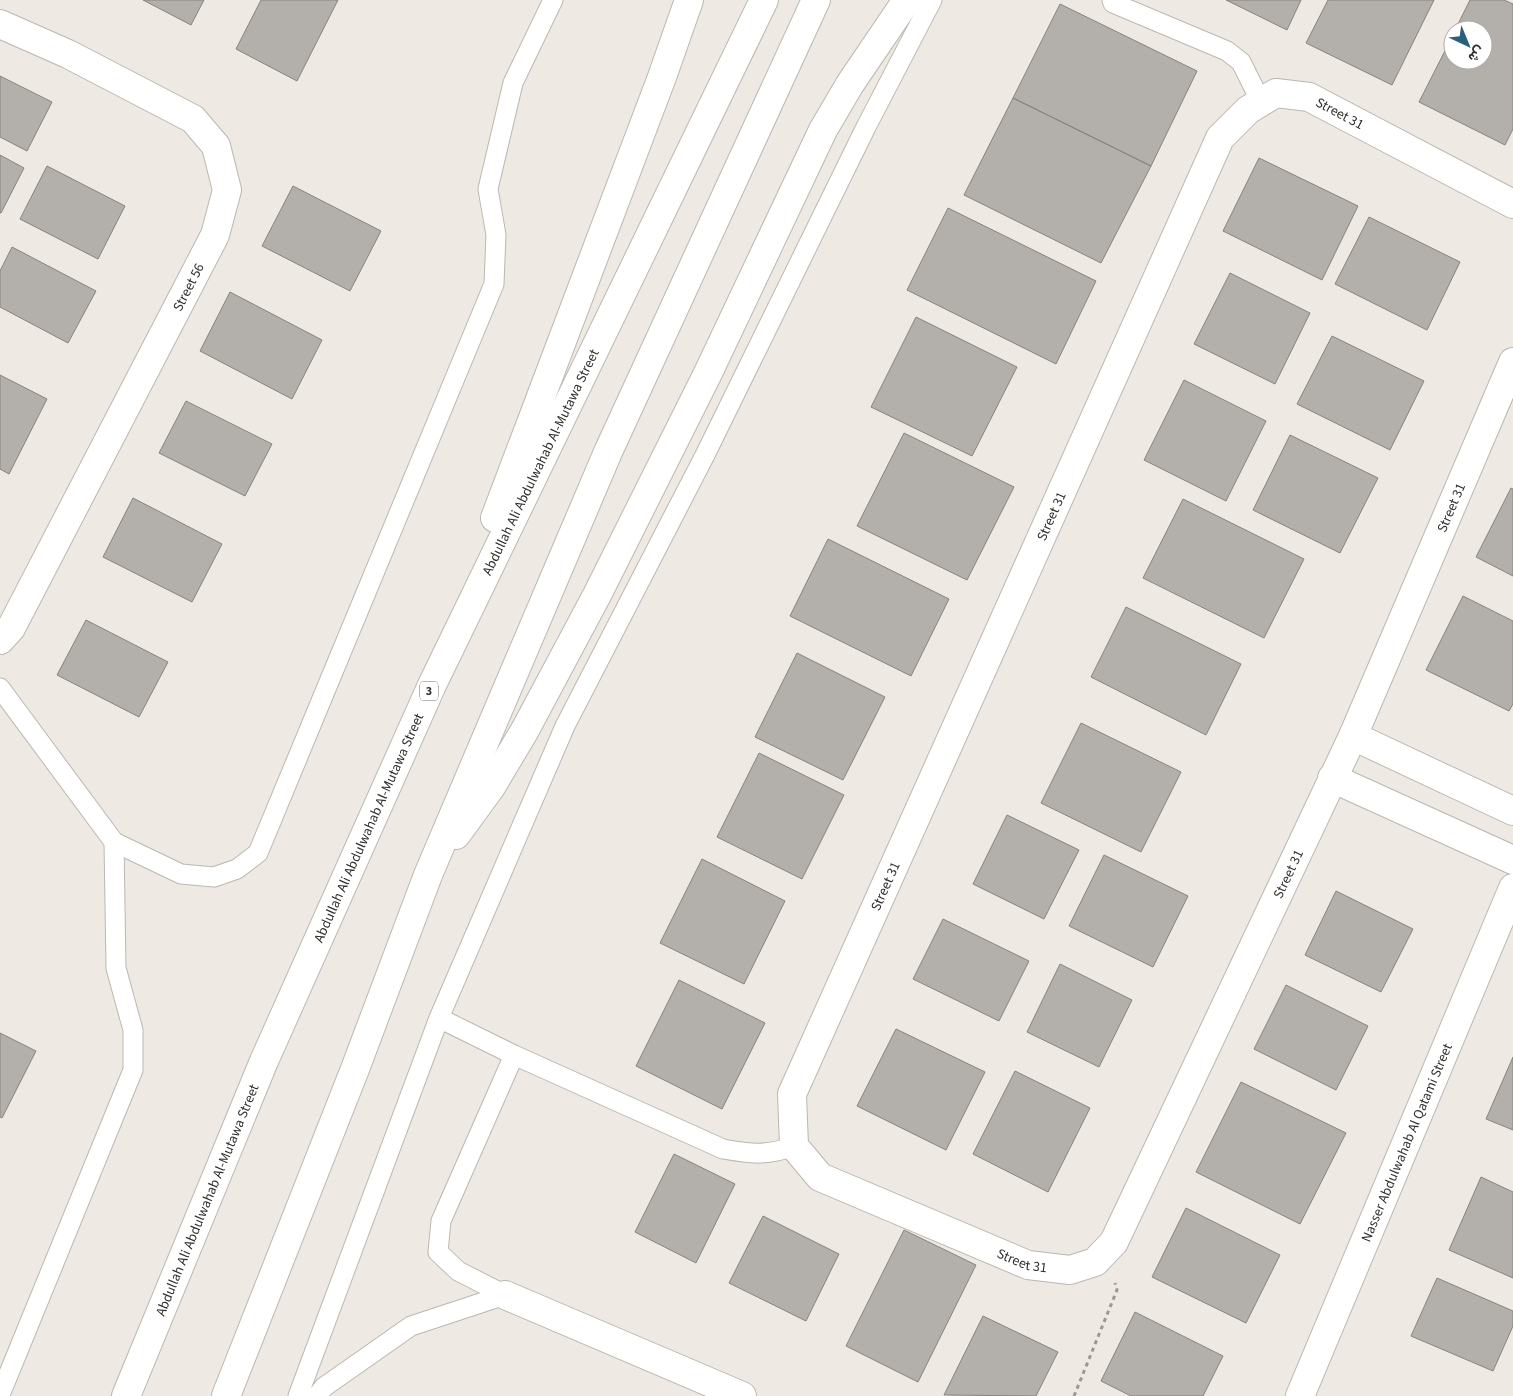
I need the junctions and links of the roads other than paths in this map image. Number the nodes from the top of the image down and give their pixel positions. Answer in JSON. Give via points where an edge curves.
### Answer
{"nodes":[{"id":1,"x":553,"y":0,"type":"edge"},
{"id":2,"x":689,"y":0,"type":"edge"},
{"id":3,"x":764,"y":0,"type":"edge"},
{"id":4,"x":816,"y":0,"type":"edge"},
{"id":5,"x":907,"y":0,"type":"edge"},
{"id":6,"x":932,"y":0,"type":"edge"},
{"id":7,"x":1112,"y":0,"type":"edge"},
{"id":8,"x":0,"y":24,"type":"edge"},
{"id":9,"x":1261,"y":102,"type":"junction"},
{"id":10,"x":1513,"y":204,"type":"edge"},
{"id":11,"x":1513,"y":362,"type":"edge"},
{"id":12,"x":0,"y":640,"type":"edge"},
{"id":13,"x":432,"y":685,"type":"junction"},
{"id":14,"x":0,"y":688,"type":"edge"},
{"id":15,"x":1353,"y":736,"type":"junction"},
{"id":16,"x":1332,"y":778,"type":"junction"},
{"id":17,"x":1513,"y":811,"type":"edge"},
{"id":18,"x":114,"y":842,"type":"junction"},
{"id":19,"x":1513,"y":860,"type":"edge"},
{"id":20,"x":428,"y":875,"type":"junction"},
{"id":21,"x":1513,"y":888,"type":"edge"},
{"id":22,"x":439,"y":1018,"type":"junction"},
{"id":23,"x":514,"y":1055,"type":"junction"},
{"id":24,"x":794,"y":1146,"type":"junction"},
{"id":25,"x":504,"y":1295,"type":"junction"},
{"id":26,"x":0,"y":1395,"type":"edge"},
{"id":27,"x":126,"y":1396,"type":"edge"},
{"id":28,"x":226,"y":1396,"type":"edge"},
{"id":29,"x":298,"y":1396,"type":"edge"},
{"id":30,"x":317,"y":1396,"type":"edge"},
{"id":31,"x":742,"y":1396,"type":"edge"},
{"id":32,"x":1300,"y":1396,"type":"edge"}],
"edges":[{"from":1,"to":18,"type":"lane","via":[[513,83],[488,189],[496,235],[494,284],[258,854],[237,869],[214,877],[181,874]]},
{"from":2,"to":13,"type":"main road"},
{"from":3,"to":13,"type":"main road","name":"Abdullah Ali Abdulwahab Al-Mutawa Street","number":"3"},
{"from":4,"to":20,"type":"main road","via":[[608,452]]},
{"from":5,"to":20,"type":"main road","via":[[850,84],[810,156],[704,382],[525,730],[491,787]]},
{"from":6,"to":22,"type":"lane","via":[[705,455],[564,726]]},
{"from":7,"to":9,"type":"lane","via":[[1227,51],[1240,62]]},
{"from":8,"to":12,"type":"main road","name":"Street 56","via":[[68,54],[193,119],[216,146],[227,190],[215,234],[11,628]]},
{"from":9,"to":10,"type":"main road","name":"Street 31","via":[[1276,93],[1309,97]]},
{"from":9,"to":24,"type":"main road","name":"Street 31","via":[[1248,110],[1220,138],[800,1076],[792,1094]]},
{"from":11,"to":15,"type":"main road","name":"Street 31"},
{"from":13,"to":27,"type":"main road","name":"Abdullah Ali Abdulwahab Al-Mutawa Street","number":"3","via":[[264,1061]]},
{"from":14,"to":18,"type":"lane"},
{"from":15,"to":16,"type":"main road","name":"Street 31"},
{"from":15,"to":17,"type":"main road"},
{"from":16,"to":19,"type":"main road"},
{"from":16,"to":24,"type":"main road","name":"Street 31","via":[[1114,1242],[1095,1262],[1070,1270],[1028,1265],[820,1177]]},
{"from":18,"to":26,"type":"lane","via":[[116,968],[133,1030],[133,1070]]},
{"from":20,"to":28,"type":"main road","via":[[352,1078]]},
{"from":21,"to":32,"type":"main road","name":"Nasser Abdulwahab Al Qatami Street"},
{"from":22,"to":23,"type":"lane"},
{"from":22,"to":29,"type":"lane"},
{"from":23,"to":24,"type":"lane","via":[[723,1149],[773,1154]]},
{"from":23,"to":25,"type":"lane","via":[[441,1221],[438,1252],[458,1271]]},
{"from":25,"to":30,"type":"lane","via":[[411,1326],[324,1387]]},
{"from":25,"to":31,"type":"main road"}]}
